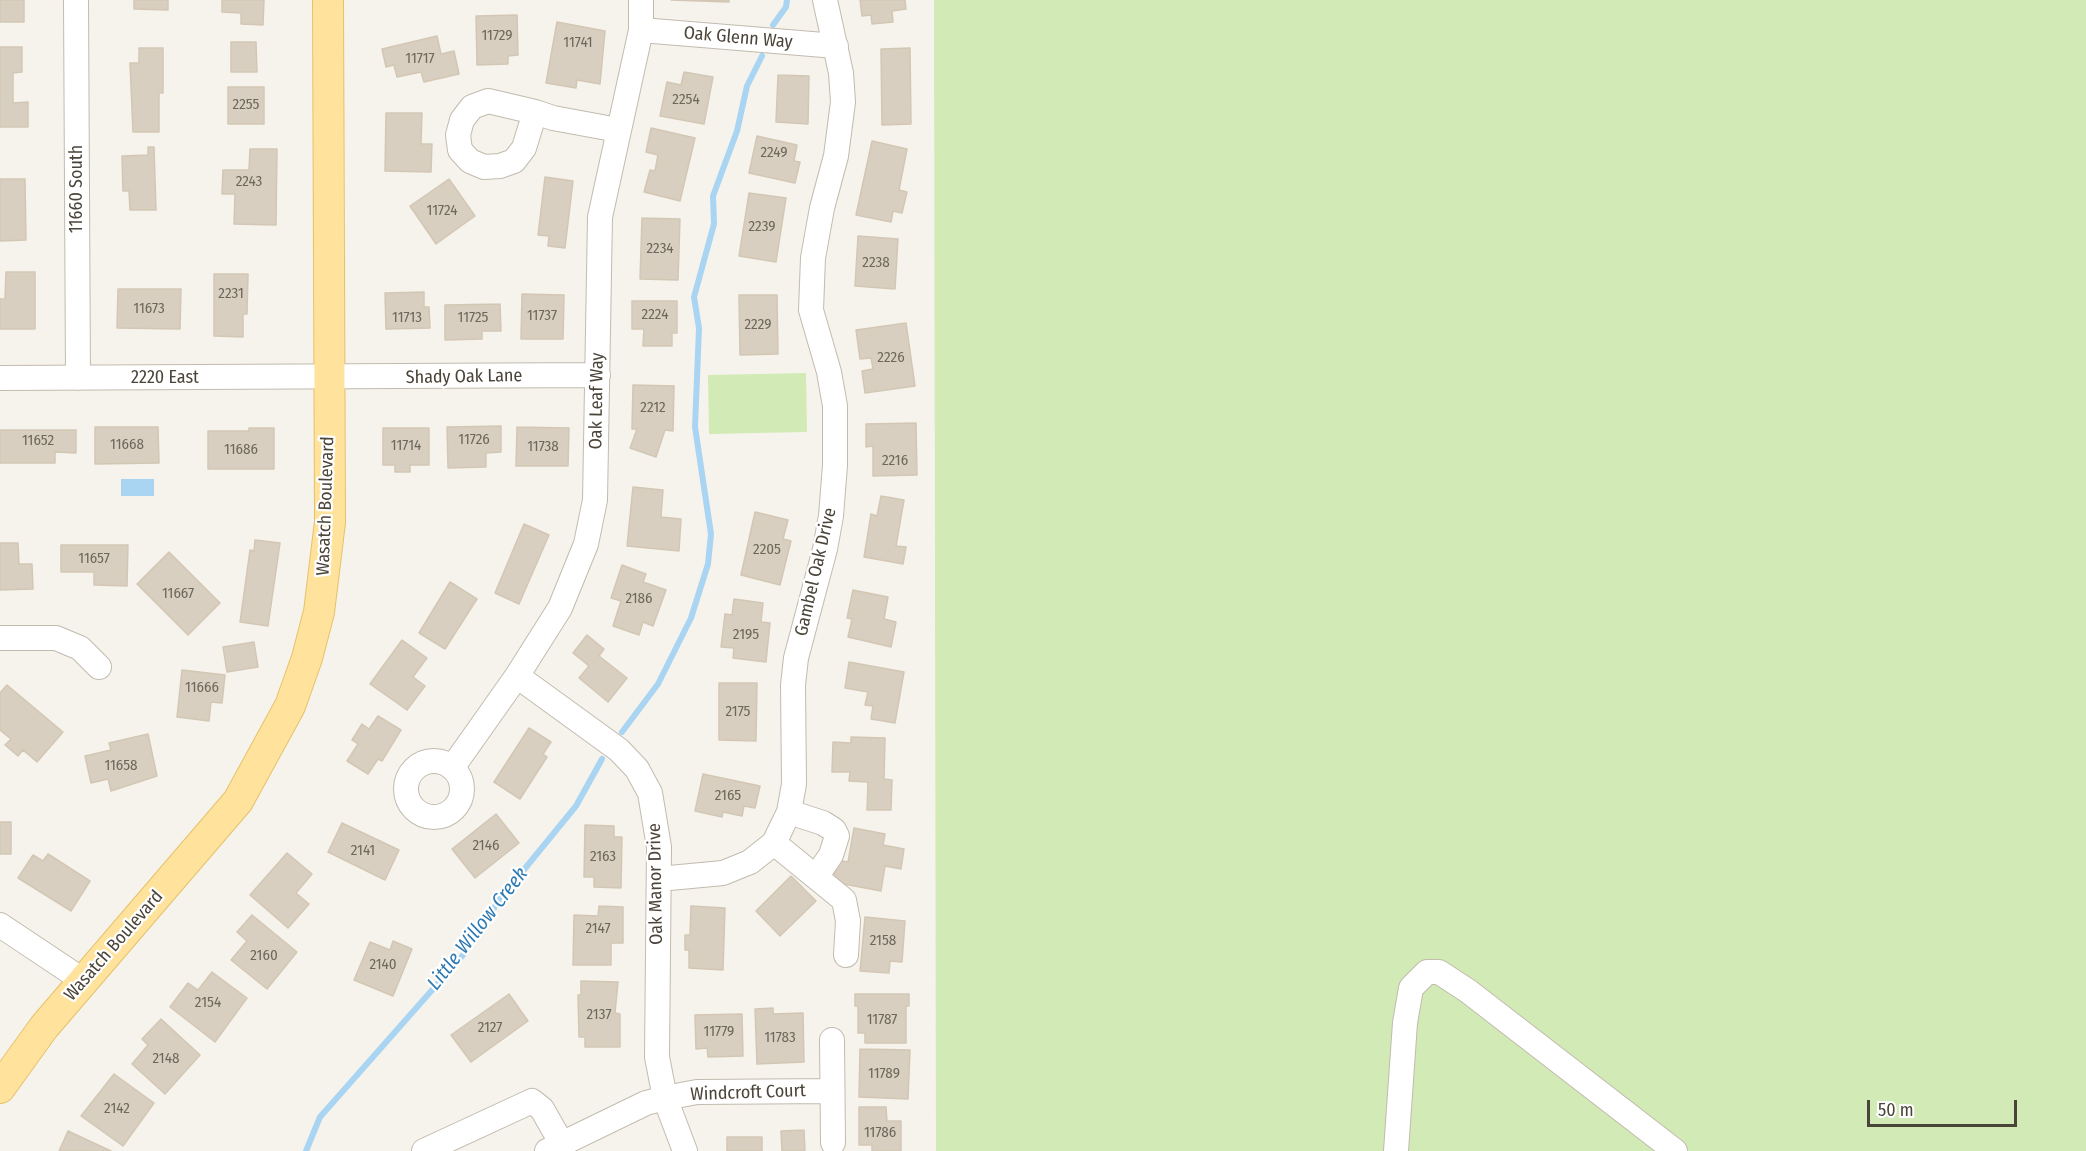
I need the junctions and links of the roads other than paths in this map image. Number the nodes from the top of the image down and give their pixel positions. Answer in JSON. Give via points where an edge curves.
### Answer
{"nodes":[{"id":1,"x":76,"y":0,"type":"edge"},
{"id":2,"x":328,"y":0,"type":"edge"},
{"id":3,"x":640,"y":0,"type":"edge"},
{"id":4,"x":825,"y":0,"type":"edge"},
{"id":5,"x":641,"y":30,"type":"junction"},
{"id":6,"x":836,"y":46,"type":"junction"},
{"id":7,"x":535,"y":112,"type":"dead end"},
{"id":8,"x":618,"y":130,"type":"junction"},
{"id":9,"x":598,"y":375,"type":"junction"},
{"id":10,"x":329,"y":377,"type":"junction"},
{"id":11,"x":0,"y":378,"type":"edge"},
{"id":12,"x":78,"y":378,"type":"junction"},
{"id":13,"x":0,"y":638,"type":"edge"},
{"id":14,"x":99,"y":667,"type":"dead end"},
{"id":15,"x":517,"y":676,"type":"junction"},
{"id":16,"x":452,"y":768,"type":"dead end"},
{"id":17,"x":789,"y":812,"type":"junction"},
{"id":18,"x":774,"y":843,"type":"junction"},
{"id":19,"x":816,"y":877,"type":"junction"},
{"id":20,"x":659,"y":879,"type":"junction"},
{"id":21,"x":0,"y":925,"type":"edge"},
{"id":22,"x":846,"y":955,"type":"dead end"},
{"id":23,"x":84,"y":981,"type":"junction"},
{"id":24,"x":832,"y":1040,"type":"dead end"},
{"id":25,"x":0,"y":1088,"type":"edge"},
{"id":26,"x":832,"y":1091,"type":"junction"},
{"id":27,"x":665,"y":1098,"type":"junction"},
{"id":28,"x":832,"y":1143,"type":"dead end"},
{"id":29,"x":554,"y":1148,"type":"edge"},
{"id":30,"x":424,"y":1151,"type":"edge"},
{"id":31,"x":685,"y":1151,"type":"edge"},
{"id":32,"x":1396,"y":1151,"type":"edge"},
{"id":33,"x":1675,"y":1151,"type":"edge"}],
"edges":[{"from":1,"to":12,"type":"street","name":"11660 South"},
{"from":2,"to":10,"type":"main road","name":"Wasatch Boulevard"},
{"from":3,"to":5,"type":"street","name":"Oak Leaf Way"},
{"from":4,"to":6,"type":"street","name":"Gambel Oak Drive"},
{"from":5,"to":6,"type":"street","name":"Oak Glenn Way"},
{"from":5,"to":8,"type":"street","name":"Oak Leaf Way"},
{"from":6,"to":17,"type":"street","name":"Gambel Oak Drive","via":[[842,92],[841,128],[813,258],[811,310],[835,406],[835,465],[825,549],[796,658],[794,784]]},
{"from":7,"to":8,"type":"street"},
{"from":8,"to":9,"type":"street","name":"Oak Leaf Way","via":[[600,217]]},
{"from":9,"to":10,"type":"street","name":"Shady Oak Lane"},
{"from":9,"to":15,"type":"street","name":"Oak Leaf Way","via":[[595,500],[586,544],[560,608]]},
{"from":10,"to":12,"type":"street","name":"2220 East"},
{"from":10,"to":23,"type":"main road","name":"Wasatch Boulevard","via":[[327,560],[319,612],[290,706],[238,801]]},
{"from":11,"to":12,"type":"street","name":"2220 East"},
{"from":13,"to":14,"type":"street","via":[[56,639],[80,648]]},
{"from":15,"to":16,"type":"street","name":"Oak Leaf Way"},
{"from":15,"to":20,"type":"street","name":"Oak Manor Drive","via":[[619,750],[637,769],[650,793],[656,820]]},
{"from":17,"to":18,"type":"street","name":"Gambel Oak Drive"},
{"from":17,"to":19,"type":"street","via":[[823,823],[837,836],[831,855]]},
{"from":18,"to":19,"type":"street"},
{"from":18,"to":20,"type":"street","name":"Gambel Oak Drive","via":[[750,862],[723,873]]},
{"from":19,"to":22,"type":"street","via":[[844,900],[848,921]]},
{"from":20,"to":27,"type":"street","name":"Oak Manor Drive","via":[[657,1057]]},
{"from":21,"to":23,"type":"street"},
{"from":23,"to":25,"type":"main road","name":"Wasatch Boulevard","via":[[44,1027]]},
{"from":24,"to":26,"type":"street","name":"Windcroft Court"},
{"from":26,"to":27,"type":"street","name":"Windcroft Court","via":[[697,1092]]},
{"from":26,"to":28,"type":"street","name":"Windcroft Court"},
{"from":27,"to":29,"type":"street","name":"Windcroft Court","via":[[646,1103]]},
{"from":27,"to":31,"type":"street","name":"Oak Manor Drive"},
{"from":29,"to":30,"type":"street","via":[[542,1109],[532,1101]]},
{"from":32,"to":33,"type":"street","via":[[1405,1023],[1411,988],[1426,972],[1439,972],[1468,991]]}]}
